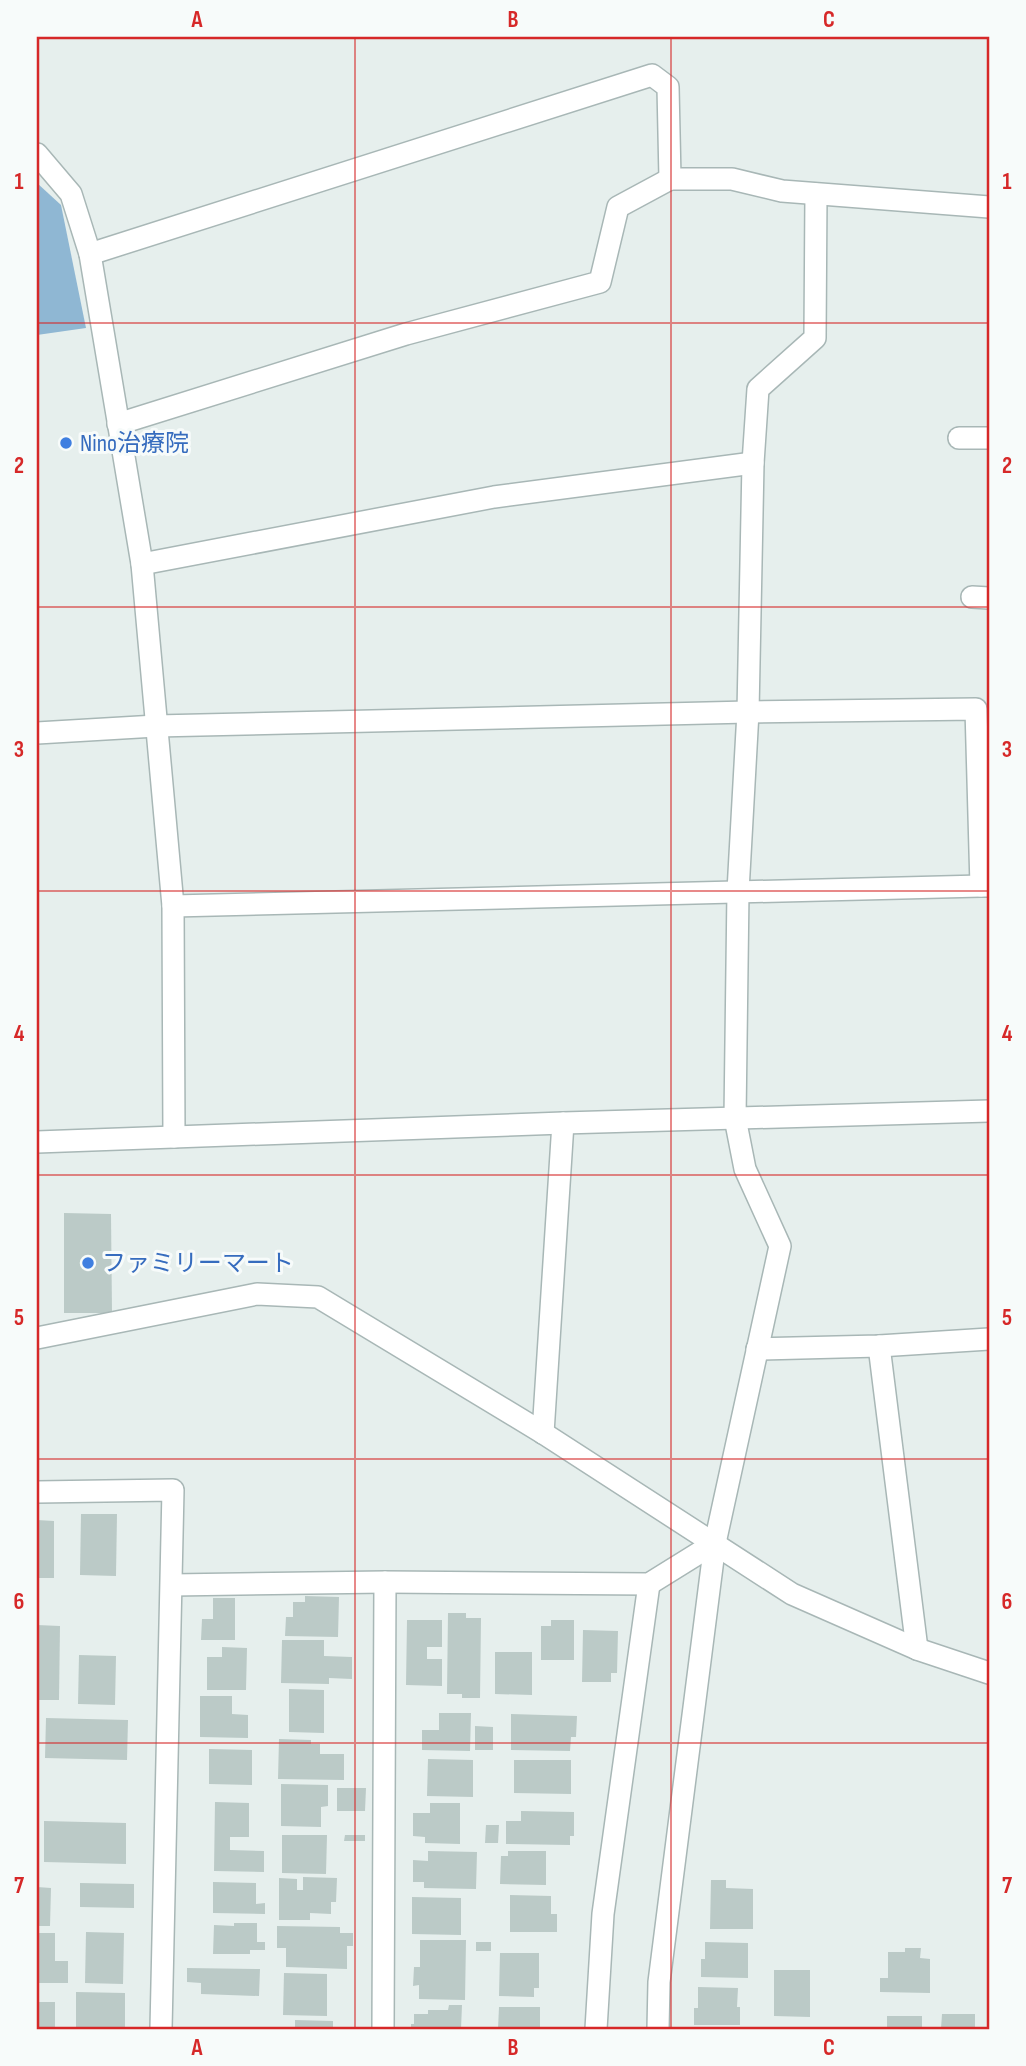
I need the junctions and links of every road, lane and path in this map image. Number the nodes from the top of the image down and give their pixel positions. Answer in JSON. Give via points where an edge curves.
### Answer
{"nodes":[{"id":1,"x":37,"y":154,"type":"edge"},
{"id":2,"x":670,"y":179,"type":"junction"},
{"id":3,"x":816,"y":194,"type":"junction"},
{"id":4,"x":989,"y":207,"type":"edge"},
{"id":5,"x":90,"y":254,"type":"junction"},
{"id":6,"x":118,"y":424,"type":"junction"},
{"id":7,"x":959,"y":438,"type":"dead end"},
{"id":8,"x":989,"y":438,"type":"edge"},
{"id":9,"x":753,"y":463,"type":"junction"},
{"id":10,"x":142,"y":564,"type":"junction"},
{"id":11,"x":748,"y":712,"type":"junction"},
{"id":12,"x":156,"y":726,"type":"junction"},
{"id":13,"x":37,"y":733,"type":"edge"},
{"id":14,"x":985,"y":886,"type":"edge"},
{"id":15,"x":738,"y":891,"type":"junction"},
{"id":16,"x":173,"y":906,"type":"junction"},
{"id":17,"x":989,"y":1111,"type":"edge"},
{"id":18,"x":735,"y":1118,"type":"junction"},
{"id":19,"x":563,"y":1123,"type":"junction"},
{"id":20,"x":174,"y":1137,"type":"junction"},
{"id":21,"x":37,"y":1142,"type":"edge"},
{"id":22,"x":37,"y":1338,"type":"edge"},
{"id":23,"x":989,"y":1339,"type":"edge"},
{"id":24,"x":879,"y":1346,"type":"junction"},
{"id":25,"x":757,"y":1349,"type":"junction"},
{"id":26,"x":543,"y":1433,"type":"junction"},
{"id":27,"x":37,"y":1492,"type":"edge"},
{"id":28,"x":715,"y":1543,"type":"junction"},
{"id":29,"x":385,"y":1582,"type":"junction"},
{"id":30,"x":649,"y":1584,"type":"junction"},
{"id":31,"x":172,"y":1585,"type":"junction"},
{"id":32,"x":917,"y":1649,"type":"junction"},
{"id":33,"x":989,"y":1673,"type":"edge"},
{"id":34,"x":161,"y":2029,"type":"edge"},
{"id":35,"x":383,"y":2029,"type":"edge"},
{"id":36,"x":596,"y":2029,"type":"edge"},
{"id":37,"x":658,"y":2029,"type":"edge"}],
"edges":[{"from":1,"to":5,"type":"street","via":[[71,194]]},
{"from":2,"to":3,"type":"street","via":[[732,179]]},
{"from":2,"to":5,"type":"street","via":[[668,87],[652,75]]},
{"from":2,"to":6,"type":"street","via":[[618,207],[600,282],[406,334]]},
{"from":3,"to":4,"type":"street"},
{"from":3,"to":9,"type":"street","via":[[816,338],[758,389]]},
{"from":5,"to":6,"type":"street"},
{"from":6,"to":10,"type":"street"},
{"from":7,"to":8,"type":"street"},
{"from":9,"to":10,"type":"street","via":[[494,497]]},
{"from":9,"to":11,"type":"street"},
{"from":10,"to":12,"type":"street"},
{"from":11,"to":12,"type":"street"},
{"from":11,"to":14,"type":"street","via":[[976,709]]},
{"from":11,"to":15,"type":"street"},
{"from":12,"to":13,"type":"street"},
{"from":12,"to":16,"type":"street"},
{"from":14,"to":15,"type":"street"},
{"from":15,"to":16,"type":"street"},
{"from":15,"to":18,"type":"street"},
{"from":16,"to":20,"type":"street"},
{"from":17,"to":18,"type":"street"},
{"from":18,"to":19,"type":"street"},
{"from":18,"to":25,"type":"street","via":[[746,1169],[780,1246]]},
{"from":19,"to":20,"type":"street"},
{"from":19,"to":26,"type":"street"},
{"from":20,"to":21,"type":"street"},
{"from":22,"to":26,"type":"street","via":[[257,1294],[318,1297]]},
{"from":23,"to":24,"type":"street"},
{"from":24,"to":25,"type":"street"},
{"from":24,"to":32,"type":"street"},
{"from":25,"to":28,"type":"street"},
{"from":26,"to":28,"type":"street"},
{"from":27,"to":31,"type":"street","via":[[173,1490]]},
{"from":28,"to":30,"type":"street"},
{"from":28,"to":32,"type":"street","via":[[792,1594]]},
{"from":28,"to":37,"type":"street","via":[[659,1982]]},
{"from":29,"to":30,"type":"street"},
{"from":29,"to":31,"type":"street"},
{"from":29,"to":35,"type":"street"},
{"from":30,"to":36,"type":"street","via":[[603,1914]]},
{"from":31,"to":34,"type":"street"},
{"from":32,"to":33,"type":"street"}]}
